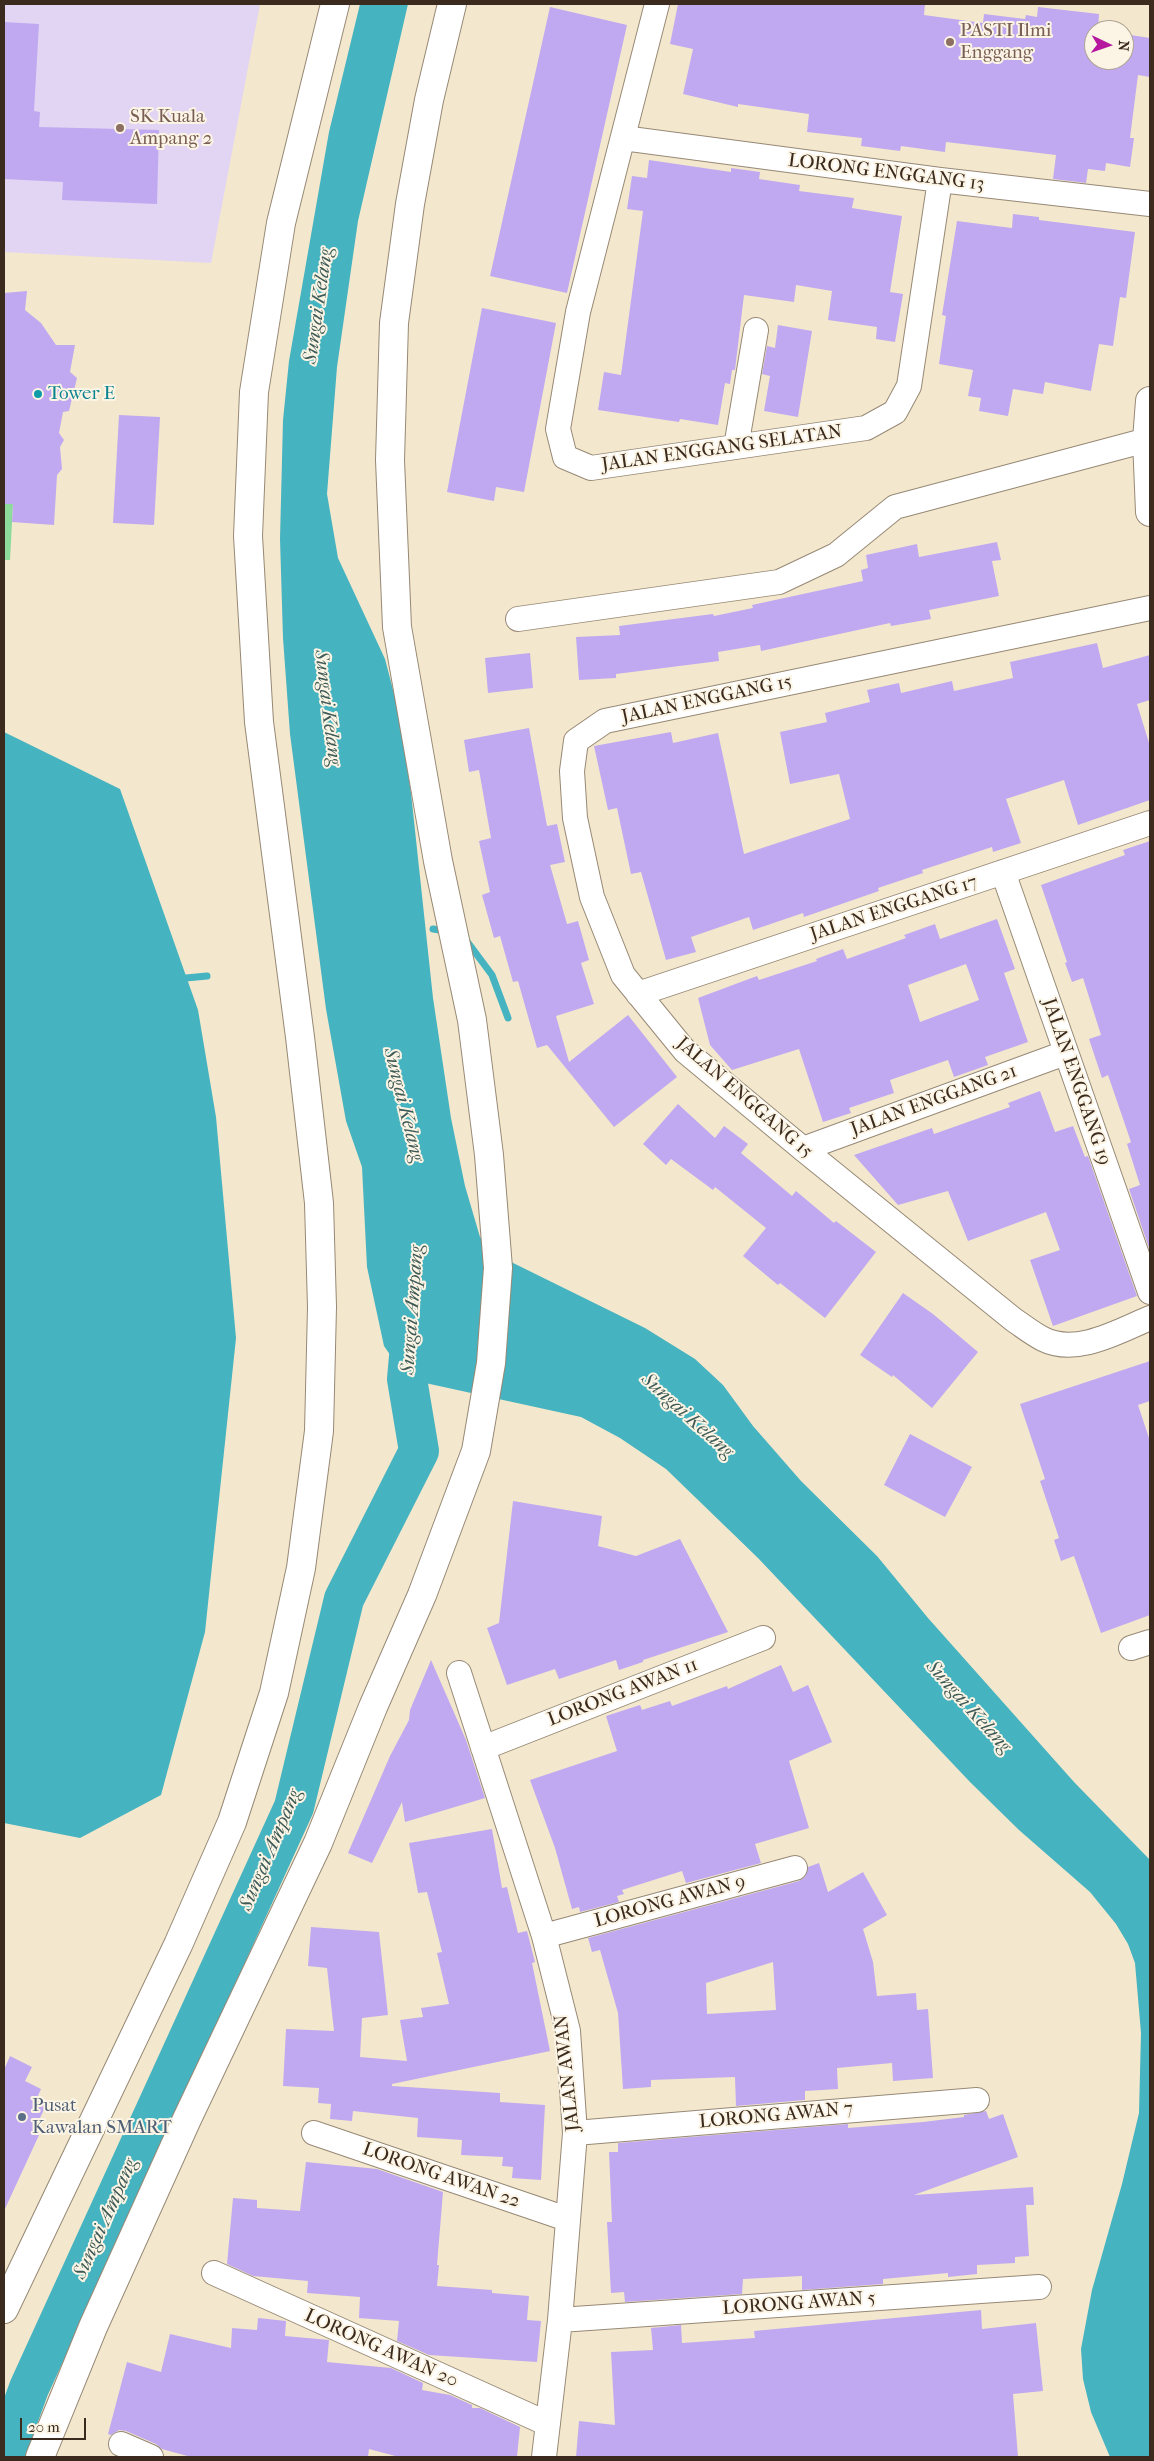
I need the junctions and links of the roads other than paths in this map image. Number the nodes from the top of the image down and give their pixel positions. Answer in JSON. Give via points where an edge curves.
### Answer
{"nodes":[{"id":1,"x":335,"y":4,"type":"edge"},
{"id":2,"x":452,"y":4,"type":"edge"},
{"id":3,"x":657,"y":4,"type":"edge"},
{"id":4,"x":623,"y":138,"type":"junction"},
{"id":5,"x":940,"y":180,"type":"junction"},
{"id":6,"x":1150,"y":204,"type":"edge"},
{"id":7,"x":756,"y":330,"type":"dead end"},
{"id":8,"x":1150,"y":401,"type":"edge"},
{"id":9,"x":1147,"y":440,"type":"junction"},
{"id":10,"x":736,"y":447,"type":"junction"},
{"id":11,"x":1150,"y":512,"type":"edge"},
{"id":12,"x":1150,"y":608,"type":"edge"},
{"id":13,"x":518,"y":618,"type":"dead end"},
{"id":14,"x":1150,"y":823,"type":"edge"},
{"id":15,"x":1003,"y":872,"type":"junction"},
{"id":16,"x":638,"y":994,"type":"junction"},
{"id":17,"x":1065,"y":1053,"type":"junction"},
{"id":18,"x":803,"y":1150,"type":"junction"},
{"id":19,"x":1150,"y":1292,"type":"edge"},
{"id":20,"x":1150,"y":1318,"type":"edge"},
{"id":21,"x":763,"y":1638,"type":"dead end"},
{"id":22,"x":459,"y":1674,"type":"dead end"},
{"id":23,"x":483,"y":1748,"type":"junction"},
{"id":24,"x":795,"y":1868,"type":"dead end"},
{"id":25,"x":544,"y":1936,"type":"junction"},
{"id":26,"x":977,"y":2100,"type":"dead end"},
{"id":27,"x":314,"y":2133,"type":"dead end"},
{"id":28,"x":575,"y":2133,"type":"junction"},
{"id":29,"x":567,"y":2219,"type":"junction"},
{"id":30,"x":214,"y":2274,"type":"dead end"},
{"id":31,"x":1039,"y":2287,"type":"dead end"},
{"id":32,"x":4,"y":2309,"type":"edge"},
{"id":33,"x":560,"y":2320,"type":"junction"},
{"id":34,"x":548,"y":2424,"type":"junction"},
{"id":35,"x":121,"y":2444,"type":"dead end"},
{"id":36,"x":40,"y":2457,"type":"edge"},
{"id":37,"x":151,"y":2457,"type":"edge"},
{"id":38,"x":544,"y":2457,"type":"edge"}],
"edges":[{"from":1,"to":32,"type":"main road","via":[[281,223],[254,392],[248,536],[259,722],[319,1203],[322,1307],[319,1431],[301,1568],[274,1693],[232,1822],[178,1945]]},
{"from":2,"to":36,"type":"main road","via":[[429,100],[394,323],[390,460],[397,627],[438,861],[472,1020],[489,1155],[498,1268],[489,1372],[476,1451],[422,1595],[318,1843],[187,2119],[93,2327]]},
{"from":3,"to":4,"type":"street","name":"JALAN ENGGANG SELATAN"},
{"from":4,"to":5,"type":"street","name":"LORONG ENGGANG 13"},
{"from":4,"to":10,"type":"street","name":"JALAN ENGGANG SELATAN","via":[[578,312],[558,429],[565,457],[591,468]]},
{"from":5,"to":6,"type":"street","name":"LORONG ENGGANG 13"},
{"from":5,"to":10,"type":"street","name":"JALAN ENGGANG SELATAN","via":[[909,386],[895,412],[866,428]]},
{"from":7,"to":10,"type":"street"},
{"from":8,"to":9,"type":"main road"},
{"from":9,"to":11,"type":"main road"},
{"from":9,"to":13,"type":"street","via":[[895,507],[836,554],[779,582]]},
{"from":12,"to":16,"type":"street","name":"JALAN ENGGANG 15","via":[[605,721],[576,741],[572,771],[575,818],[592,897],[623,975]]},
{"from":14,"to":15,"type":"street","name":"JALAN ENGGANG 17"},
{"from":15,"to":16,"type":"street","name":"JALAN ENGGANG 17"},
{"from":15,"to":17,"type":"street","name":"JALAN ENGGANG 19"},
{"from":16,"to":18,"type":"street","name":"JALAN ENGGANG 15","via":[[685,1050]]},
{"from":17,"to":18,"type":"street","name":"JALAN ENGGANG 21"},
{"from":17,"to":19,"type":"street","name":"JALAN ENGGANG 19"},
{"from":18,"to":20,"type":"street","name":"JALAN ENGGANG 15","via":[[1014,1320],[1044,1340],[1068,1345],[1092,1342]]},
{"from":21,"to":23,"type":"street","name":"LORONG AWAN 11"},
{"from":22,"to":23,"type":"street","name":"JALAN AWAN"},
{"from":23,"to":25,"type":"street","name":"JALAN AWAN"},
{"from":24,"to":25,"type":"street","name":"LORONG AWAN 9"},
{"from":25,"to":28,"type":"street","name":"JALAN AWAN","via":[[568,2030]]},
{"from":26,"to":28,"type":"street","name":"LORONG AWAN 7"},
{"from":27,"to":29,"type":"street","name":"LORONG AWAN 22"},
{"from":28,"to":29,"type":"street","name":"JALAN AWAN"},
{"from":29,"to":33,"type":"street","name":"JALAN AWAN"},
{"from":30,"to":34,"type":"street","name":"LORONG AWAN 20"},
{"from":31,"to":33,"type":"street","name":"LORONG AWAN 5"},
{"from":33,"to":34,"type":"street","name":"JALAN AWAN"},
{"from":34,"to":38,"type":"street","name":"JALAN AWAN"},
{"from":35,"to":37,"type":"street"}]}
